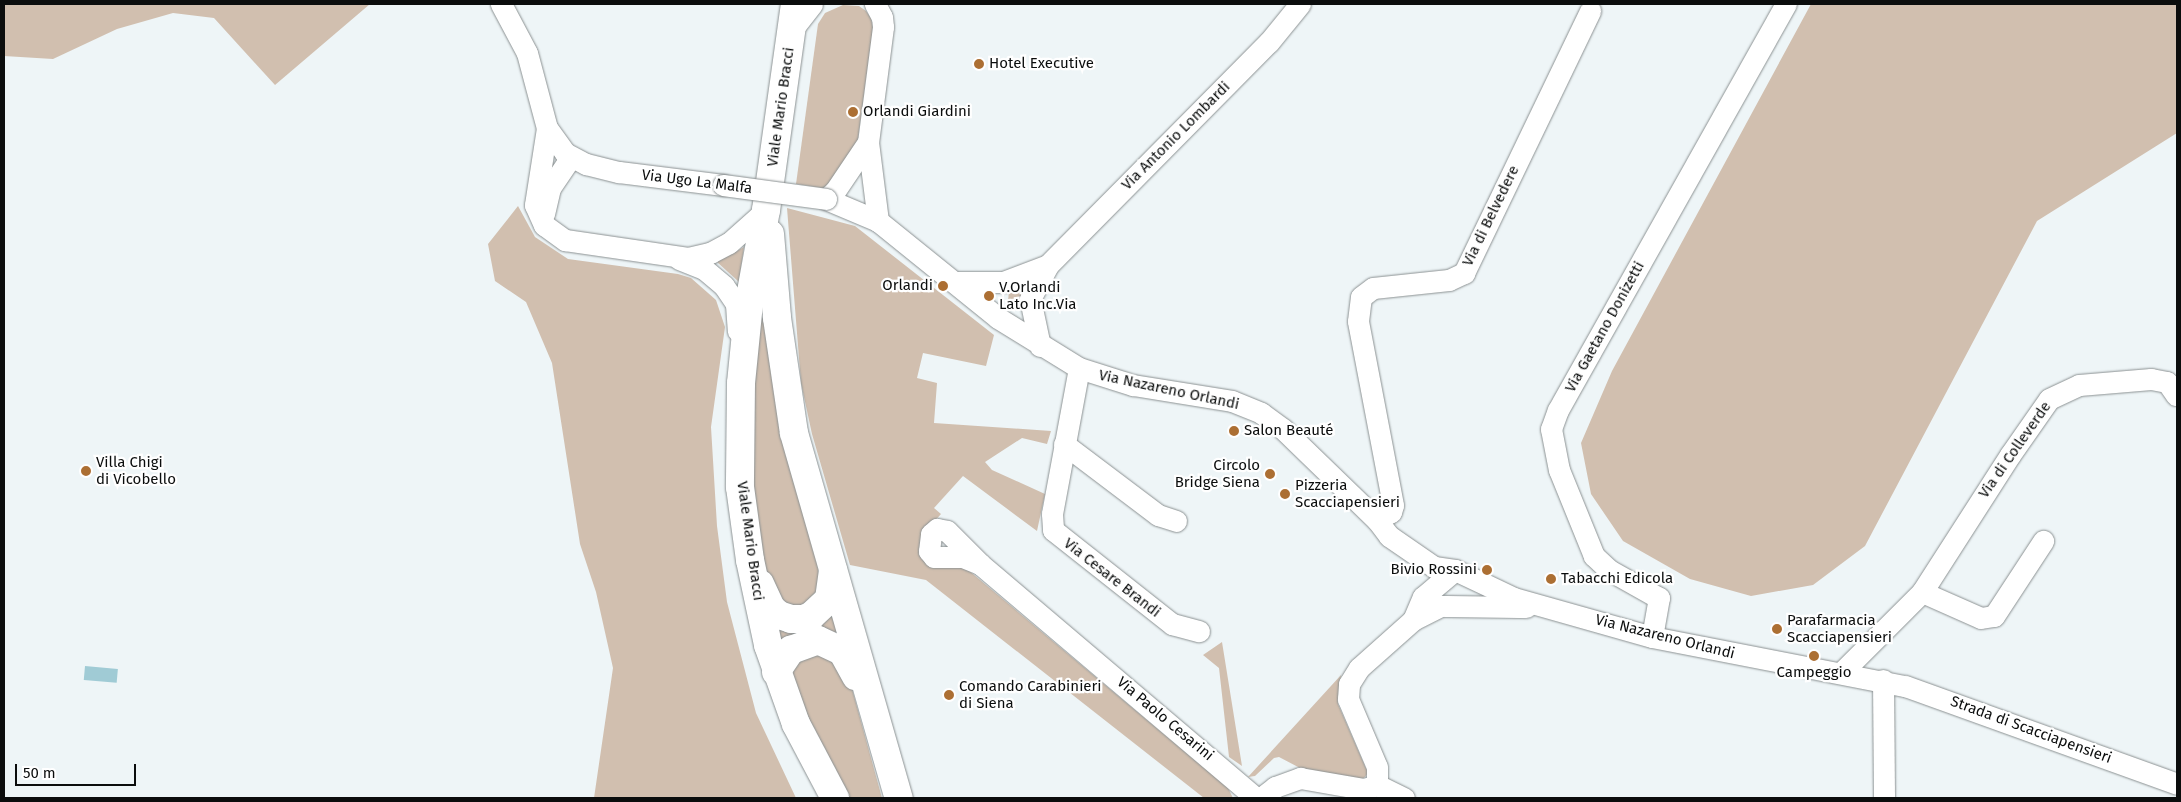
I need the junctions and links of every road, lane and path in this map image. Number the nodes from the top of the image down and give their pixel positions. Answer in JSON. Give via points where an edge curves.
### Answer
{"nodes":[{"id":1,"x":501,"y":4,"type":"edge"},
{"id":2,"x":795,"y":4,"type":"edge"},
{"id":3,"x":812,"y":4,"type":"edge"},
{"id":4,"x":875,"y":4,"type":"edge"},
{"id":5,"x":1300,"y":4,"type":"edge"},
{"id":6,"x":1786,"y":4,"type":"edge"},
{"id":7,"x":1590,"y":11,"type":"dead end"},
{"id":8,"x":791,"y":32,"type":"junction"},
{"id":9,"x":547,"y":128,"type":"junction"},
{"id":10,"x":868,"y":142,"type":"junction"},
{"id":11,"x":571,"y":157,"type":"junction"},
{"id":12,"x":826,"y":199,"type":"junction"},
{"id":13,"x":766,"y":210,"type":"junction"},
{"id":14,"x":878,"y":221,"type":"junction"},
{"id":15,"x":544,"y":225,"type":"junction"},
{"id":16,"x":677,"y":258,"type":"junction"},
{"id":17,"x":1048,"y":265,"type":"junction"},
{"id":18,"x":954,"y":282,"type":"junction"},
{"id":19,"x":1002,"y":282,"type":"junction"},
{"id":20,"x":1030,"y":298,"type":"junction"},
{"id":21,"x":998,"y":318,"type":"junction"},
{"id":22,"x":1040,"y":346,"type":"junction"},
{"id":23,"x":1078,"y":368,"type":"junction"},
{"id":24,"x":741,"y":383,"type":"junction"},
{"id":25,"x":2176,"y":395,"type":"edge"},
{"id":26,"x":1064,"y":444,"type":"junction"},
{"id":27,"x":743,"y":515,"type":"junction"},
{"id":28,"x":1176,"y":520,"type":"dead end"},
{"id":29,"x":1377,"y":520,"type":"junction"},
{"id":30,"x":2043,"y":541,"type":"dead end"},
{"id":31,"x":1412,"y":554,"type":"junction"},
{"id":32,"x":980,"y":564,"type":"dead end"},
{"id":33,"x":833,"y":569,"type":"junction"},
{"id":34,"x":1455,"y":570,"type":"junction"},
{"id":35,"x":1922,"y":592,"type":"junction"},
{"id":36,"x":1431,"y":602,"type":"junction"},
{"id":37,"x":1537,"y":605,"type":"junction"},
{"id":38,"x":1199,"y":631,"type":"dead end"},
{"id":39,"x":1652,"y":637,"type":"junction"},
{"id":40,"x":776,"y":672,"type":"junction"},
{"id":41,"x":1842,"y":672,"type":"junction"},
{"id":42,"x":1883,"y":680,"type":"junction"},
{"id":43,"x":871,"y":706,"type":"junction"},
{"id":44,"x":1377,"y":784,"type":"junction"},
{"id":45,"x":2177,"y":784,"type":"edge"},
{"id":46,"x":835,"y":798,"type":"edge"},
{"id":47,"x":899,"y":798,"type":"edge"},
{"id":48,"x":1256,"y":798,"type":"edge"},
{"id":49,"x":1261,"y":798,"type":"edge"},
{"id":50,"x":1404,"y":798,"type":"edge"},
{"id":51,"x":1884,"y":798,"type":"edge"}],
"edges":[{"from":1,"to":9,"type":"street","name":"Via Ugo La Malfa","via":[[528,54]]},
{"from":2,"to":8,"type":"main road","name":"Viale Mario Bracci"},
{"from":3,"to":8,"type":"street"},
{"from":4,"to":10,"type":"street","via":[[883,22]]},
{"from":5,"to":17,"type":"street","name":"Via Antonio Lombardi","via":[[1269,42]]},
{"from":6,"to":39,"type":"street","name":"Via Gaetano Donizetti","via":[[1558,410],[1551,429],[1559,470],[1594,556],[1609,570],[1660,598]]},
{"from":7,"to":29,"type":"street","name":"Via di Belvedere","via":[[1464,273],[1449,280],[1373,288],[1361,297],[1358,321],[1394,505],[1391,512]]},
{"from":8,"to":13,"type":"main road","name":"Viale Mario Bracci"},
{"from":9,"to":11,"type":"street","name":"Via Ugo La Malfa","via":[[561,149]]},
{"from":9,"to":15,"type":"street","name":"Via Ugo La Malfa","via":[[535,200],[536,212]]},
{"from":10,"to":12,"type":"street"},
{"from":10,"to":14,"type":"street"},
{"from":11,"to":12,"type":"street","name":"Via Ugo La Malfa","bridge":true,"via":[[619,172]]},
{"from":11,"to":15,"type":"street","via":[[547,196]]},
{"from":12,"to":14,"type":"street","name":"Via Nazareno Orlandi"},
{"from":13,"to":16,"type":"street","name":"Via Ugo La Malfa","via":[[724,245],[698,256]]},
{"from":13,"to":24,"type":"main road","name":"Viale Mario Bracci","via":[[749,303]]},
{"from":13,"to":33,"type":"main road","name":"Viale Mario Bracci","via":[[788,403]]},
{"from":14,"to":18,"type":"street","name":"Via Nazareno Orlandi"},
{"from":15,"to":16,"type":"street","name":"Via Ugo La Malfa","via":[[559,237],[573,242]]},
{"from":16,"to":24,"type":"street","name":"Via Ugo La Malfa","via":[[712,274],[733,298],[738,313],[736,356]]},
{"from":17,"to":19,"type":"street","name":"Via Antonio Lombardi"},
{"from":17,"to":20,"type":"street","name":"Via Antonio Lombardi"},
{"from":18,"to":19,"type":"street","name":"Via Antonio Lombardi"},
{"from":18,"to":21,"type":"street","name":"Via Nazareno Orlandi"},
{"from":19,"to":21,"type":"street"},
{"from":20,"to":21,"type":"street","name":"Via Antonio Lombardi"},
{"from":20,"to":22,"type":"street"},
{"from":21,"to":22,"type":"street","name":"Via Nazareno Orlandi"},
{"from":22,"to":23,"type":"street","name":"Via Nazareno Orlandi"},
{"from":23,"to":26,"type":"street","name":"Via Cesare Brandi"},
{"from":23,"to":29,"type":"street","name":"Via Nazareno Orlandi","via":[[1133,385],[1225,399],[1256,410],[1283,429]]},
{"from":24,"to":27,"type":"main road","name":"Viale Mario Bracci"},
{"from":25,"to":35,"type":"street","name":"Via di Colleverde","via":[[2167,382],[2151,379],[2079,385],[2050,399]]},
{"from":26,"to":28,"type":"street","via":[[1158,514]]},
{"from":26,"to":38,"type":"street","name":"Via Cesare Brandi","via":[[1051,519],[1055,533],[1172,624]]},
{"from":27,"to":33,"type":"main road","via":[[760,584],[779,615],[803,619],[820,609],[829,599]]},
{"from":27,"to":40,"type":"main road","name":"Viale Mario Bracci","via":[[763,628]]},
{"from":29,"to":31,"type":"street","name":"Via Nazareno Orlandi","via":[[1389,536]]},
{"from":29,"to":34,"type":"street","name":"Via Nazareno Orlandi","via":[[1409,533]]},
{"from":30,"to":35,"type":"street","via":[[1994,616],[1981,618]]},
{"from":31,"to":34,"type":"street","name":"Via Nazareno Orlandi","via":[[1434,567]]},
{"from":31,"to":36,"type":"street"},
{"from":32,"to":48,"type":"street","name":"Via Paolo Cesarini"},
{"from":33,"to":43,"type":"main road","name":"Viale Mario Bracci"},
{"from":34,"to":36,"type":"street"},
{"from":34,"to":37,"type":"street","name":"Via Nazareno Orlandi","via":[[1506,595]]},
{"from":35,"to":41,"type":"street","name":"Via di Colleverde"},
{"from":36,"to":37,"type":"street","via":[[1512,609]]},
{"from":36,"to":44,"type":"street","via":[[1359,668],[1349,684],[1350,709],[1376,763]]},
{"from":37,"to":39,"type":"street","name":"Via Nazareno Orlandi"},
{"from":39,"to":41,"type":"street","name":"Via Nazareno Orlandi"},
{"from":40,"to":43,"type":"main road","via":[[791,650],[807,641],[825,641],[846,656]]},
{"from":40,"to":46,"type":"main road","name":"Viale Mario Bracci","via":[[796,724]]},
{"from":41,"to":42,"type":"street","name":"Via Nazareno Orlandi"},
{"from":42,"to":45,"type":"street","name":"Strada di Scacciapensieri","via":[[2010,722]]},
{"from":42,"to":51,"type":"street"},
{"from":43,"to":47,"type":"main road","name":"Viale Mario Bracci"},
{"from":44,"to":49,"type":"street","via":[[1364,789],[1300,778],[1275,787]]},
{"from":44,"to":50,"type":"street"}]}
